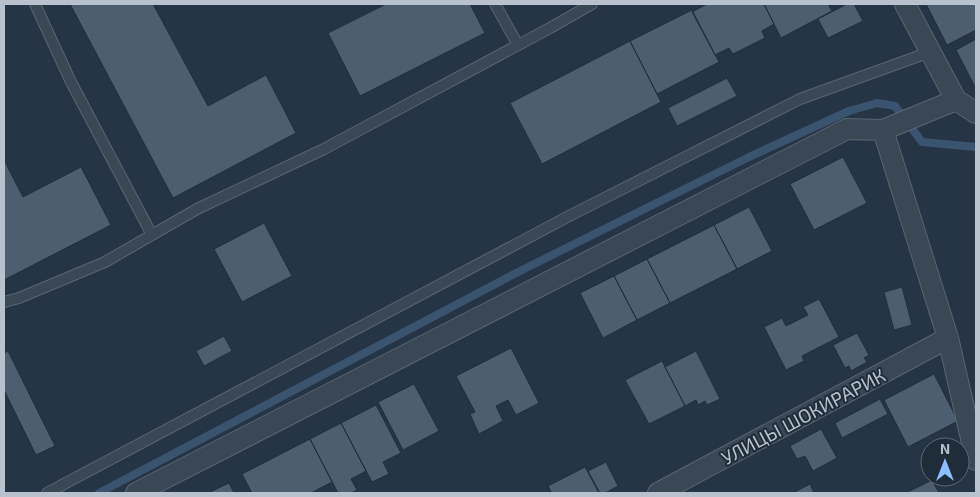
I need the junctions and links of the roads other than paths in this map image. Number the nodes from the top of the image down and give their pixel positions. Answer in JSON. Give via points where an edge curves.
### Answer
{"nodes":[{"id":1,"x":35,"y":4,"type":"edge"},
{"id":2,"x":495,"y":4,"type":"edge"},
{"id":3,"x":592,"y":4,"type":"edge"},
{"id":4,"x":905,"y":4,"type":"edge"},
{"id":5,"x":518,"y":45,"type":"junction"},
{"id":6,"x":930,"y":52,"type":"junction"},
{"id":7,"x":956,"y":100,"type":"junction"},
{"id":8,"x":976,"y":113,"type":"edge"},
{"id":9,"x":887,"y":128,"type":"junction"},
{"id":10,"x":152,"y":234,"type":"junction"},
{"id":11,"x":4,"y":302,"type":"edge"},
{"id":12,"x":948,"y":338,"type":"junction"},
{"id":13,"x":976,"y":460,"type":"edge"},
{"id":14,"x":47,"y":493,"type":"edge"},
{"id":15,"x":136,"y":493,"type":"edge"},
{"id":16,"x":658,"y":493,"type":"edge"}],
"edges":[{"from":1,"to":10,"type":"lane","via":[[71,82]]},
{"from":2,"to":5,"type":"lane"},
{"from":3,"to":5,"type":"lane"},
{"from":4,"to":6,"type":"street"},
{"from":5,"to":10,"type":"lane","via":[[324,148]]},
{"from":6,"to":7,"type":"street"},
{"from":6,"to":14,"type":"lane","via":[[800,99],[571,215]]},
{"from":7,"to":8,"type":"street"},
{"from":7,"to":9,"type":"street"},
{"from":9,"to":12,"type":"street"},
{"from":9,"to":15,"type":"street","via":[[847,129]]},
{"from":10,"to":11,"type":"lane","via":[[105,262]]},
{"from":12,"to":13,"type":"street"},
{"from":12,"to":16,"type":"street","name":"УЛИЦЫ ШОКИРАРИК"}]}
